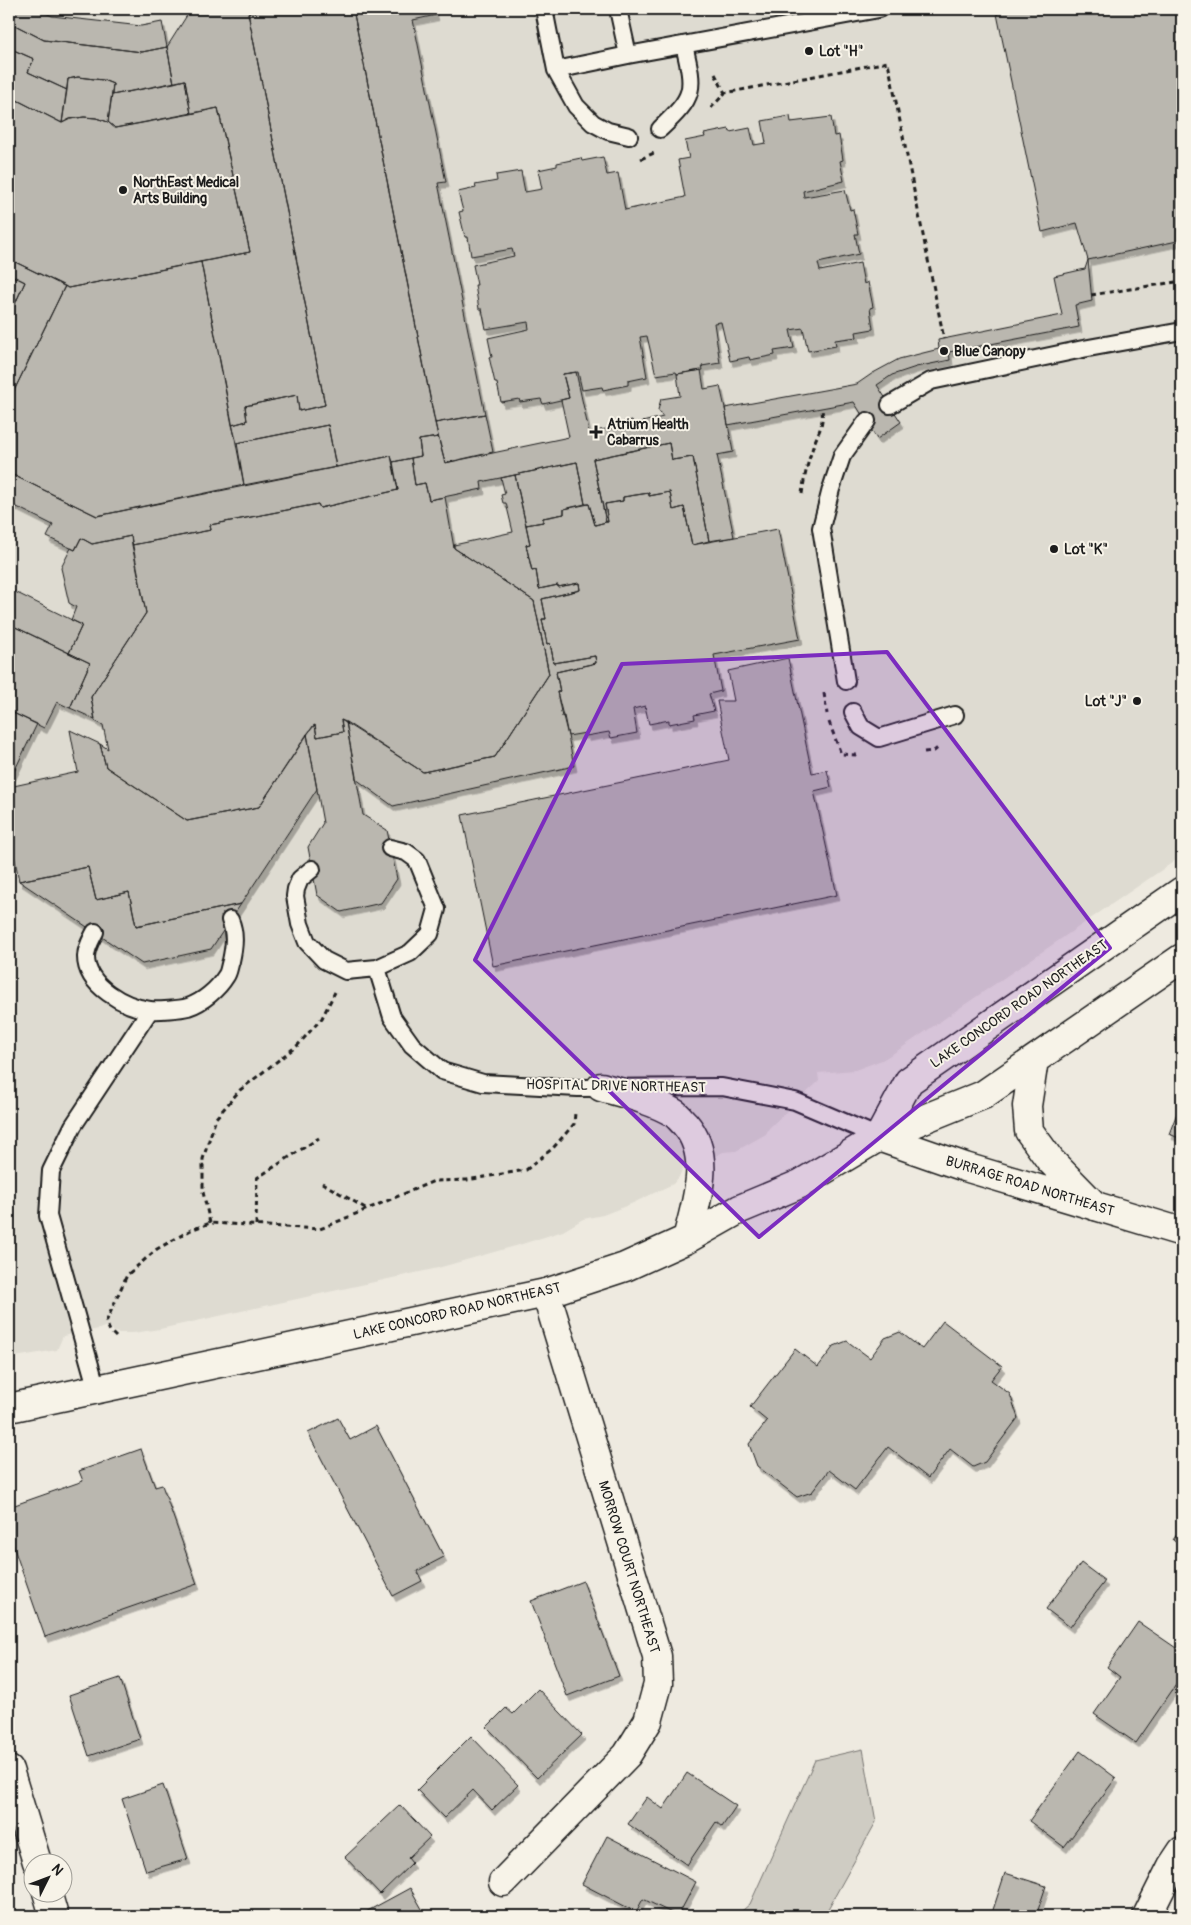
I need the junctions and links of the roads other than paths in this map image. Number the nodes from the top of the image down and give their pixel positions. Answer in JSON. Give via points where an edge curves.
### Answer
{"nodes":[{"id":1,"x":544,"y":9,"type":"edge"},
{"id":2,"x":618,"y":9,"type":"edge"},
{"id":3,"x":879,"y":9,"type":"edge"},
{"id":4,"x":684,"y":45,"type":"junction"},
{"id":5,"x":628,"y":55,"type":"junction"},
{"id":6,"x":556,"y":70,"type":"junction"},
{"id":7,"x":660,"y":129,"type":"dead end"},
{"id":8,"x":629,"y":136,"type":"dead end"},
{"id":9,"x":1182,"y":331,"type":"edge"},
{"id":10,"x":890,"y":404,"type":"dead end"},
{"id":11,"x":866,"y":421,"type":"dead end"},
{"id":12,"x":846,"y":681,"type":"dead end"},
{"id":13,"x":853,"y":712,"type":"dead end"},
{"id":14,"x":955,"y":715,"type":"dead end"},
{"id":15,"x":390,"y":848,"type":"dead end"},
{"id":16,"x":312,"y":869,"type":"dead end"},
{"id":17,"x":1182,"y":891,"type":"edge"},
{"id":18,"x":230,"y":920,"type":"dead end"},
{"id":19,"x":95,"y":932,"type":"dead end"},
{"id":20,"x":1182,"y":958,"type":"edge"},
{"id":21,"x":377,"y":968,"type":"junction"},
{"id":22,"x":150,"y":1010,"type":"junction"},
{"id":23,"x":1034,"y":1060,"type":"junction"},
{"id":24,"x":590,"y":1088,"type":"junction"},
{"id":25,"x":879,"y":1137,"type":"junction"},
{"id":26,"x":1095,"y":1206,"type":"junction"},
{"id":27,"x":1182,"y":1232,"type":"edge"},
{"id":28,"x":687,"y":1238,"type":"junction"},
{"id":29,"x":546,"y":1293,"type":"junction"},
{"id":30,"x":97,"y":1390,"type":"junction"},
{"id":31,"x":9,"y":1408,"type":"edge"},
{"id":32,"x":9,"y":1770,"type":"edge"},
{"id":33,"x":1182,"y":1851,"type":"edge"},
{"id":34,"x":35,"y":1852,"type":"edge"},
{"id":35,"x":503,"y":1882,"type":"dead end"},
{"id":36,"x":50,"y":1902,"type":"edge"},
{"id":37,"x":54,"y":1916,"type":"edge"},
{"id":38,"x":1147,"y":1916,"type":"edge"}],
"edges":[{"from":1,"to":6,"type":"lane"},
{"from":2,"to":5,"type":"lane"},
{"from":3,"to":4,"type":"lane"},
{"from":4,"to":5,"type":"lane"},
{"from":4,"to":7,"type":"lane","via":[[692,78],[691,90],[678,112]]},
{"from":5,"to":6,"type":"lane"},
{"from":6,"to":8,"type":"lane","via":[[576,106],[593,123]]},
{"from":9,"to":10,"type":"lane","via":[[931,381]]},
{"from":11,"to":12,"type":"lane","via":[[842,456],[821,528]]},
{"from":13,"to":14,"type":"lane","via":[[861,727],[879,738]]},
{"from":15,"to":21,"type":"lane","via":[[406,852],[417,860],[437,909],[430,934],[410,953]]},
{"from":16,"to":21,"type":"lane","via":[[300,879],[296,889],[304,936],[311,948],[324,960],[346,971]]},
{"from":17,"to":25,"type":"main road","name":"LAKE CONCORD ROAD NORTHEAST","via":[[909,1081]]},
{"from":18,"to":22,"type":"lane","via":[[234,940],[227,975],[209,996],[188,1007]]},
{"from":19,"to":22,"type":"lane","via":[[86,953],[91,976],[119,1000]]},
{"from":20,"to":23,"type":"main road","name":"LAKE CONCORD ROAD NORTHEAST"},
{"from":21,"to":24,"type":"lane","name":"HOSPITAL DRIVE NORTHEAST","via":[[392,1017],[412,1045],[442,1071],[483,1083]]},
{"from":22,"to":30,"type":"lane","via":[[73,1126],[51,1171],[48,1216]]},
{"from":23,"to":25,"type":"main road","name":"LAKE CONCORD ROAD NORTHEAST","via":[[983,1095]]},
{"from":23,"to":26,"type":"main road","via":[[1027,1106],[1029,1132],[1050,1160]]},
{"from":24,"to":25,"type":"lane","name":"HOSPITAL DRIVE NORTHEAST","via":[[722,1087],[795,1101]]},
{"from":24,"to":28,"type":"main road","via":[[660,1106],[676,1114],[692,1132],[702,1166]]},
{"from":25,"to":26,"type":"main road","name":"BURRAGE ROAD NORTHEAST"},
{"from":25,"to":28,"type":"main road","name":"LAKE CONCORD ROAD NORTHEAST","via":[[800,1184]]},
{"from":26,"to":27,"type":"main road","name":"BURRAGE ROAD NORTHEAST"},
{"from":28,"to":29,"type":"main road","name":"LAKE CONCORD ROAD NORTHEAST","via":[[625,1267]]},
{"from":29,"to":30,"type":"main road","name":"LAKE CONCORD ROAD NORTHEAST"},
{"from":29,"to":35,"type":"main road","name":"MORROW COURT NORTHEAST","via":[[657,1656],[658,1684],[648,1721],[627,1755]]},
{"from":30,"to":31,"type":"main road","name":"LAKE CONCORD ROAD NORTHEAST"},
{"from":32,"to":34,"type":"main road"},
{"from":33,"to":38,"type":"main road"},
{"from":36,"to":37,"type":"main road"}]}
